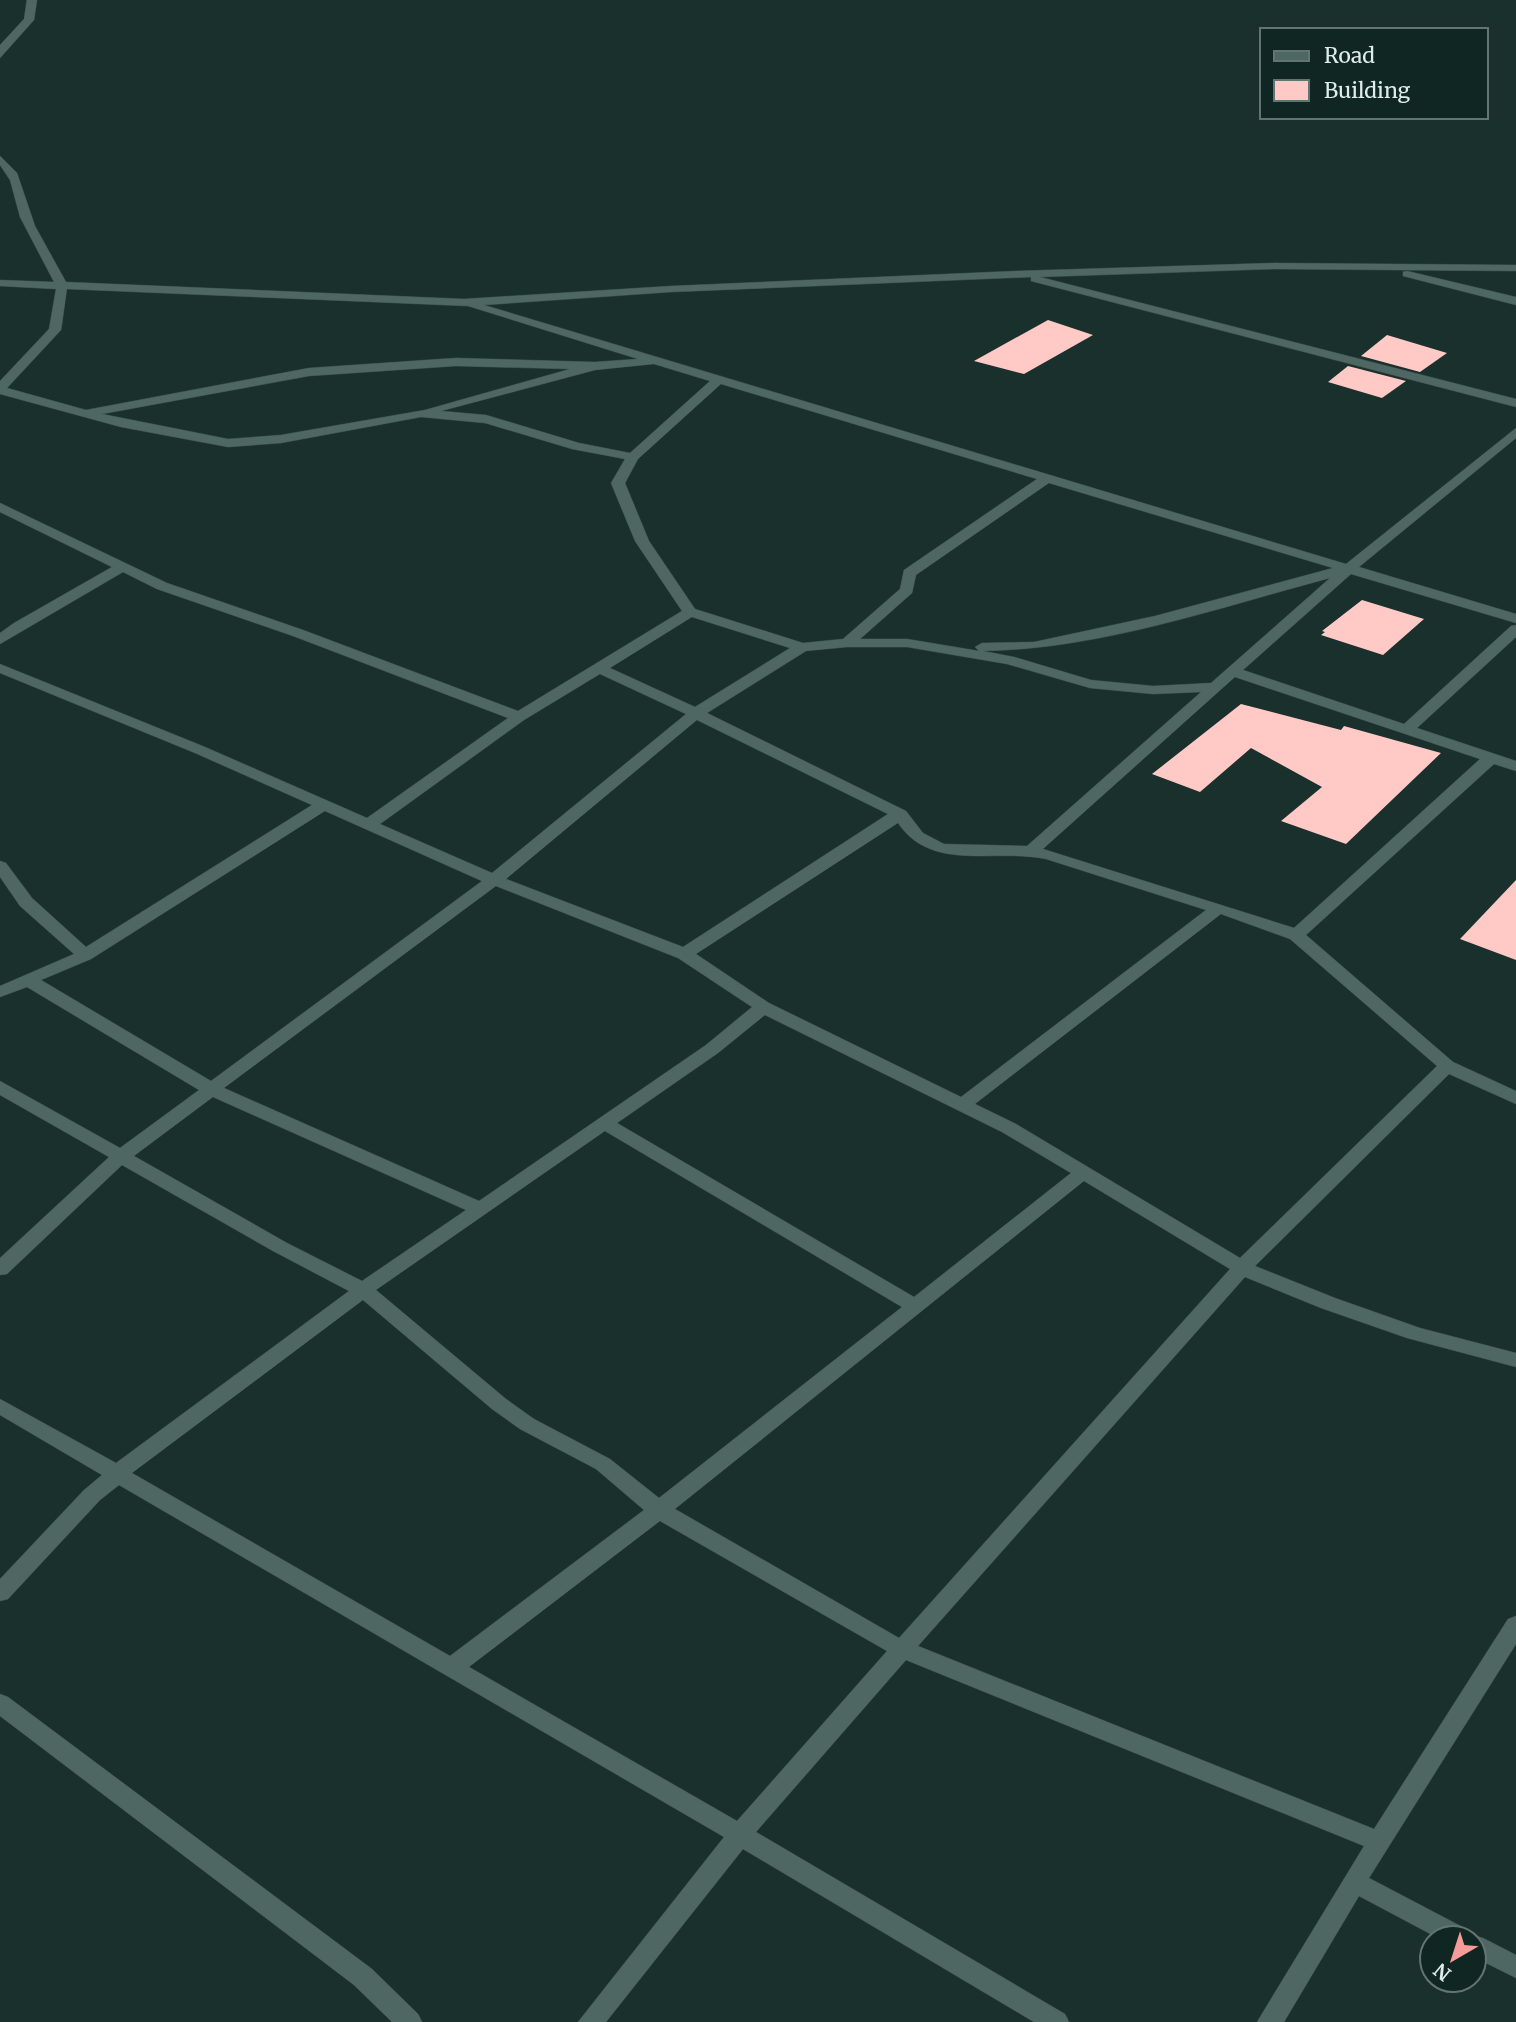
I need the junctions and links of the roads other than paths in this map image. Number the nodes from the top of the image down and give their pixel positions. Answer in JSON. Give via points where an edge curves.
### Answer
{"nodes":[{"id":1,"x":32,"y":0,"type":"edge"},
{"id":2,"x":0,"y":55,"type":"edge"},
{"id":3,"x":0,"y":159,"type":"edge"},
{"id":4,"x":14,"y":172,"type":"junction"},
{"id":5,"x":0,"y":177,"type":"edge"},
{"id":6,"x":1379,"y":267,"type":"junction"},
{"id":7,"x":1516,"y":268,"type":"edge"},
{"id":8,"x":1016,"y":274,"type":"junction"},
{"id":9,"x":0,"y":283,"type":"edge"},
{"id":10,"x":62,"y":285,"type":"junction"},
{"id":11,"x":1516,"y":301,"type":"edge"},
{"id":12,"x":464,"y":303,"type":"junction"},
{"id":13,"x":659,"y":362,"type":"junction"},
{"id":14,"x":595,"y":366,"type":"junction"},
{"id":15,"x":719,"y":379,"type":"junction"},
{"id":16,"x":0,"y":389,"type":"edge"},
{"id":17,"x":1516,"y":403,"type":"edge"},
{"id":18,"x":85,"y":413,"type":"junction"},
{"id":19,"x":421,"y":413,"type":"junction"},
{"id":20,"x":1516,"y":432,"type":"edge"},
{"id":21,"x":633,"y":457,"type":"junction"},
{"id":22,"x":1048,"y":478,"type":"junction"},
{"id":23,"x":0,"y":507,"type":"edge"},
{"id":24,"x":122,"y":567,"type":"junction"},
{"id":25,"x":1348,"y":569,"type":"junction"},
{"id":26,"x":690,"y":612,"type":"junction"},
{"id":27,"x":1516,"y":619,"type":"edge"},
{"id":28,"x":1516,"y":629,"type":"edge"},
{"id":29,"x":0,"y":640,"type":"edge"},
{"id":30,"x":847,"y":643,"type":"junction"},
{"id":31,"x":802,"y":647,"type":"junction"},
{"id":32,"x":940,"y":648,"type":"junction"},
{"id":33,"x":0,"y":668,"type":"edge"},
{"id":34,"x":601,"y":669,"type":"junction"},
{"id":35,"x":1233,"y":672,"type":"junction"},
{"id":36,"x":1216,"y":687,"type":"junction"},
{"id":37,"x":696,"y":713,"type":"junction"},
{"id":38,"x":519,"y":717,"type":"junction"},
{"id":39,"x":1406,"y":730,"type":"junction"},
{"id":40,"x":1491,"y":758,"type":"junction"},
{"id":41,"x":1516,"y":766,"type":"edge"},
{"id":42,"x":323,"y":805,"type":"junction"},
{"id":43,"x":900,"y":814,"type":"junction"},
{"id":44,"x":369,"y":824,"type":"junction"},
{"id":45,"x":1031,"y":851,"type":"junction"},
{"id":46,"x":0,"y":866,"type":"edge"},
{"id":47,"x":494,"y":880,"type":"junction"},
{"id":48,"x":1219,"y":908,"type":"junction"},
{"id":49,"x":1296,"y":935,"type":"junction"},
{"id":50,"x":684,"y":954,"type":"junction"},
{"id":51,"x":85,"y":956,"type":"junction"},
{"id":52,"x":30,"y":981,"type":"junction"},
{"id":53,"x":0,"y":992,"type":"edge"},
{"id":54,"x":763,"y":1007,"type":"junction"},
{"id":55,"x":1447,"y":1066,"type":"junction"},
{"id":56,"x":0,"y":1087,"type":"edge"},
{"id":57,"x":211,"y":1088,"type":"junction"},
{"id":58,"x":1516,"y":1098,"type":"edge"},
{"id":59,"x":963,"y":1105,"type":"junction"},
{"id":60,"x":604,"y":1123,"type":"junction"},
{"id":61,"x":121,"y":1157,"type":"junction"},
{"id":62,"x":1084,"y":1172,"type":"junction"},
{"id":63,"x":480,"y":1209,"type":"junction"},
{"id":64,"x":1242,"y":1268,"type":"junction"},
{"id":65,"x":0,"y":1269,"type":"edge"},
{"id":66,"x":363,"y":1290,"type":"junction"},
{"id":67,"x":917,"y":1307,"type":"junction"},
{"id":68,"x":1516,"y":1360,"type":"edge"},
{"id":69,"x":0,"y":1406,"type":"edge"},
{"id":70,"x":116,"y":1474,"type":"junction"},
{"id":71,"x":659,"y":1510,"type":"junction"},
{"id":72,"x":0,"y":1593,"type":"edge"},
{"id":73,"x":1516,"y":1625,"type":"edge"},
{"id":74,"x":904,"y":1650,"type":"junction"},
{"id":75,"x":451,"y":1668,"type":"junction"},
{"id":76,"x":0,"y":1703,"type":"edge"},
{"id":77,"x":740,"y":1835,"type":"junction"},
{"id":78,"x":1380,"y":1842,"type":"junction"},
{"id":79,"x":1354,"y":1882,"type":"junction"},
{"id":80,"x":1434,"y":1924,"type":"edge"},
{"id":81,"x":1488,"y":1952,"type":"edge"},
{"id":82,"x":1516,"y":1967,"type":"edge"},
{"id":83,"x":409,"y":2022,"type":"edge"},
{"id":84,"x":591,"y":2022,"type":"edge"},
{"id":85,"x":1056,"y":2022,"type":"edge"},
{"id":86,"x":1270,"y":2022,"type":"edge"}],
"edges":[{"from":1,"to":2,"type":"street","via":[[29,20]]},
{"from":3,"to":4,"type":"street"},
{"from":4,"to":5,"type":"street"},
{"from":4,"to":10,"type":"street","via":[[25,214]]},
{"from":6,"to":7,"type":"street"},
{"from":6,"to":8,"type":"street"},
{"from":6,"to":11,"type":"street"},
{"from":8,"to":12,"type":"street"},
{"from":8,"to":17,"type":"street"},
{"from":9,"to":10,"type":"street"},
{"from":10,"to":12,"type":"street"},
{"from":10,"to":16,"type":"street","via":[[55,330]]},
{"from":12,"to":13,"type":"street"},
{"from":13,"to":14,"type":"street"},
{"from":13,"to":15,"type":"street"},
{"from":14,"to":18,"type":"street","via":[[456,362],[309,372]]},
{"from":14,"to":19,"type":"street"},
{"from":15,"to":21,"type":"street"},
{"from":15,"to":22,"type":"street"},
{"from":16,"to":18,"type":"street"},
{"from":18,"to":19,"type":"street","via":[[228,443],[281,439]]},
{"from":19,"to":21,"type":"street","via":[[486,419]]},
{"from":20,"to":25,"type":"street"},
{"from":21,"to":26,"type":"street","via":[[618,483],[642,541]]},
{"from":22,"to":25,"type":"street"},
{"from":22,"to":30,"type":"street","via":[[909,573],[907,590]]},
{"from":23,"to":24,"type":"street"},
{"from":24,"to":29,"type":"street"},
{"from":24,"to":38,"type":"street","via":[[162,586]]},
{"from":25,"to":27,"type":"street"},
{"from":25,"to":32,"type":"street","via":[[1157,620],[1034,646]]},
{"from":25,"to":35,"type":"street"},
{"from":26,"to":31,"type":"street"},
{"from":26,"to":34,"type":"street"},
{"from":28,"to":39,"type":"street"},
{"from":30,"to":31,"type":"street"},
{"from":30,"to":32,"type":"street"},
{"from":31,"to":37,"type":"street"},
{"from":32,"to":36,"type":"street","via":[[1009,660],[1090,684],[1153,690]]},
{"from":33,"to":42,"type":"street"},
{"from":34,"to":37,"type":"street"},
{"from":34,"to":38,"type":"street"},
{"from":35,"to":36,"type":"street"},
{"from":35,"to":39,"type":"street"},
{"from":36,"to":45,"type":"street"},
{"from":37,"to":43,"type":"street"},
{"from":37,"to":47,"type":"street"},
{"from":38,"to":44,"type":"street"},
{"from":39,"to":40,"type":"street"},
{"from":40,"to":41,"type":"street"},
{"from":40,"to":49,"type":"street"},
{"from":42,"to":44,"type":"street"},
{"from":42,"to":51,"type":"street"},
{"from":43,"to":45,"type":"street","via":[[918,840],[930,846]]},
{"from":43,"to":50,"type":"street"},
{"from":44,"to":47,"type":"street"},
{"from":45,"to":48,"type":"street"},
{"from":46,"to":51,"type":"street","via":[[26,901]]},
{"from":47,"to":50,"type":"street"},
{"from":47,"to":57,"type":"street"},
{"from":48,"to":49,"type":"street"},
{"from":48,"to":59,"type":"street"},
{"from":49,"to":55,"type":"street"},
{"from":50,"to":54,"type":"street"},
{"from":51,"to":52,"type":"street"},
{"from":52,"to":53,"type":"street"},
{"from":52,"to":57,"type":"street"},
{"from":54,"to":59,"type":"street"},
{"from":54,"to":60,"type":"street","via":[[712,1049]]},
{"from":55,"to":58,"type":"street"},
{"from":55,"to":64,"type":"street"},
{"from":56,"to":61,"type":"street"},
{"from":57,"to":61,"type":"street"},
{"from":57,"to":63,"type":"street"},
{"from":59,"to":62,"type":"street"},
{"from":60,"to":63,"type":"street"},
{"from":60,"to":67,"type":"street"},
{"from":61,"to":65,"type":"street"},
{"from":61,"to":66,"type":"street"},
{"from":62,"to":64,"type":"street"},
{"from":62,"to":67,"type":"street"},
{"from":63,"to":66,"type":"street"},
{"from":64,"to":68,"type":"street","via":[[1414,1333]]},
{"from":64,"to":74,"type":"street"},
{"from":66,"to":70,"type":"street"},
{"from":66,"to":71,"type":"street","via":[[499,1404],[603,1464]]},
{"from":67,"to":71,"type":"street"},
{"from":69,"to":70,"type":"street"},
{"from":70,"to":72,"type":"street"},
{"from":70,"to":75,"type":"street"},
{"from":71,"to":74,"type":"street"},
{"from":71,"to":75,"type":"street"},
{"from":73,"to":78,"type":"street"},
{"from":74,"to":77,"type":"street"},
{"from":74,"to":78,"type":"street"},
{"from":75,"to":77,"type":"street"},
{"from":76,"to":83,"type":"street","via":[[363,1977]]},
{"from":77,"to":84,"type":"street"},
{"from":77,"to":85,"type":"street"},
{"from":78,"to":79,"type":"street"},
{"from":79,"to":80,"type":"street"},
{"from":79,"to":86,"type":"street"},
{"from":81,"to":82,"type":"street"}]}
